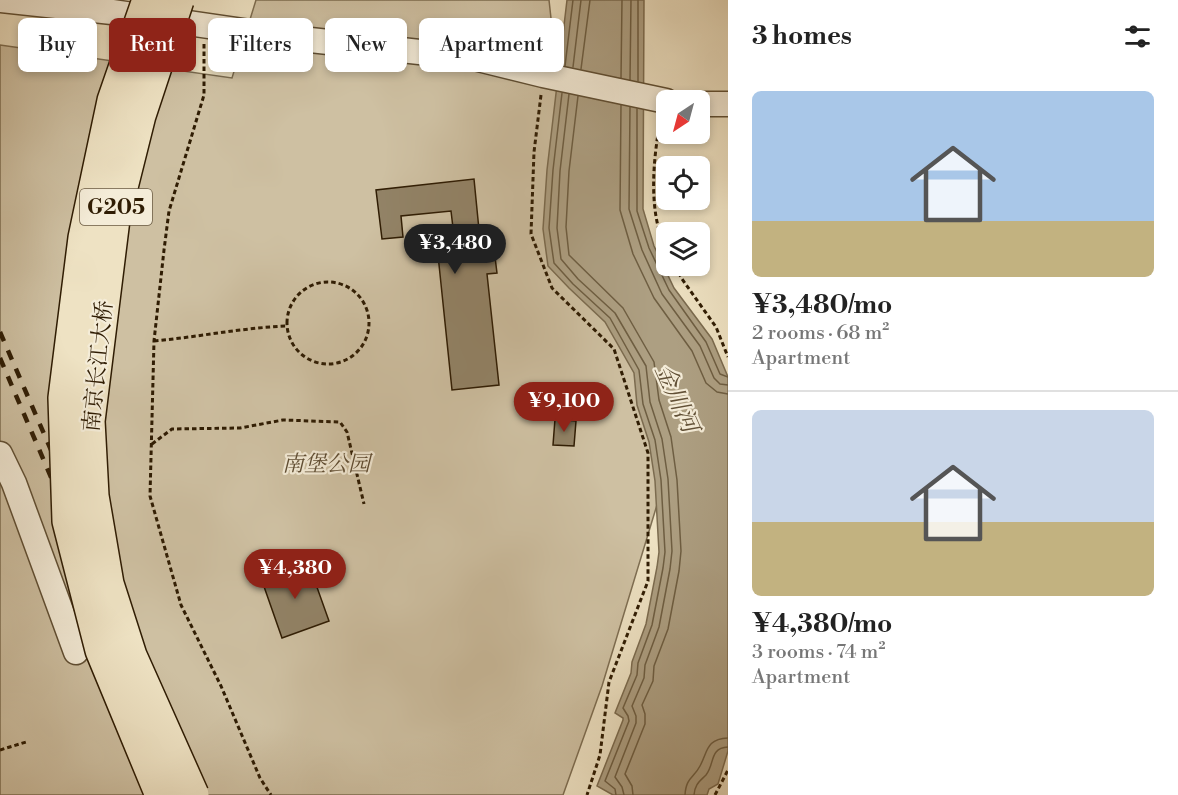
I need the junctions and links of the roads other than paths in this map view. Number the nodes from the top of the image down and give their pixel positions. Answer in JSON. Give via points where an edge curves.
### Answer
{"nodes":[{"id":1,"x":0,"y":0,"type":"edge"},
{"id":2,"x":149,"y":0,"type":"edge"},
{"id":3,"x":177,"y":0,"type":"edge"},
{"id":4,"x":114,"y":6,"type":"edge"},
{"id":5,"x":710,"y":104,"type":"edge"},
{"id":6,"x":728,"y":104,"type":"edge"},
{"id":7,"x":656,"y":106,"type":"edge"},
{"id":8,"x":0,"y":454,"type":"edge"},
{"id":9,"x":76,"y":652,"type":"dead end"},
{"id":10,"x":162,"y":795,"type":"edge"},
{"id":11,"x":192,"y":795,"type":"edge"}],
"edges":[{"from":1,"to":4,"type":"street"},
{"from":2,"to":10,"type":"highway","name":"南京长江大桥","number":"G205","bridge":true,"via":[[114,101],[97,181],[85,238],[65,398],[69,521],[102,650]]},
{"from":3,"to":11,"type":"highway","name":"南京长江大桥","number":"G205","bridge":true,"via":[[139,115],[113,219],[88,421],[92,496],[107,584],[129,656]]},
{"from":4,"to":7,"type":"street","via":[[292,38],[474,58]]},
{"from":5,"to":6,"type":"street"},
{"from":8,"to":9,"type":"street"}]}
